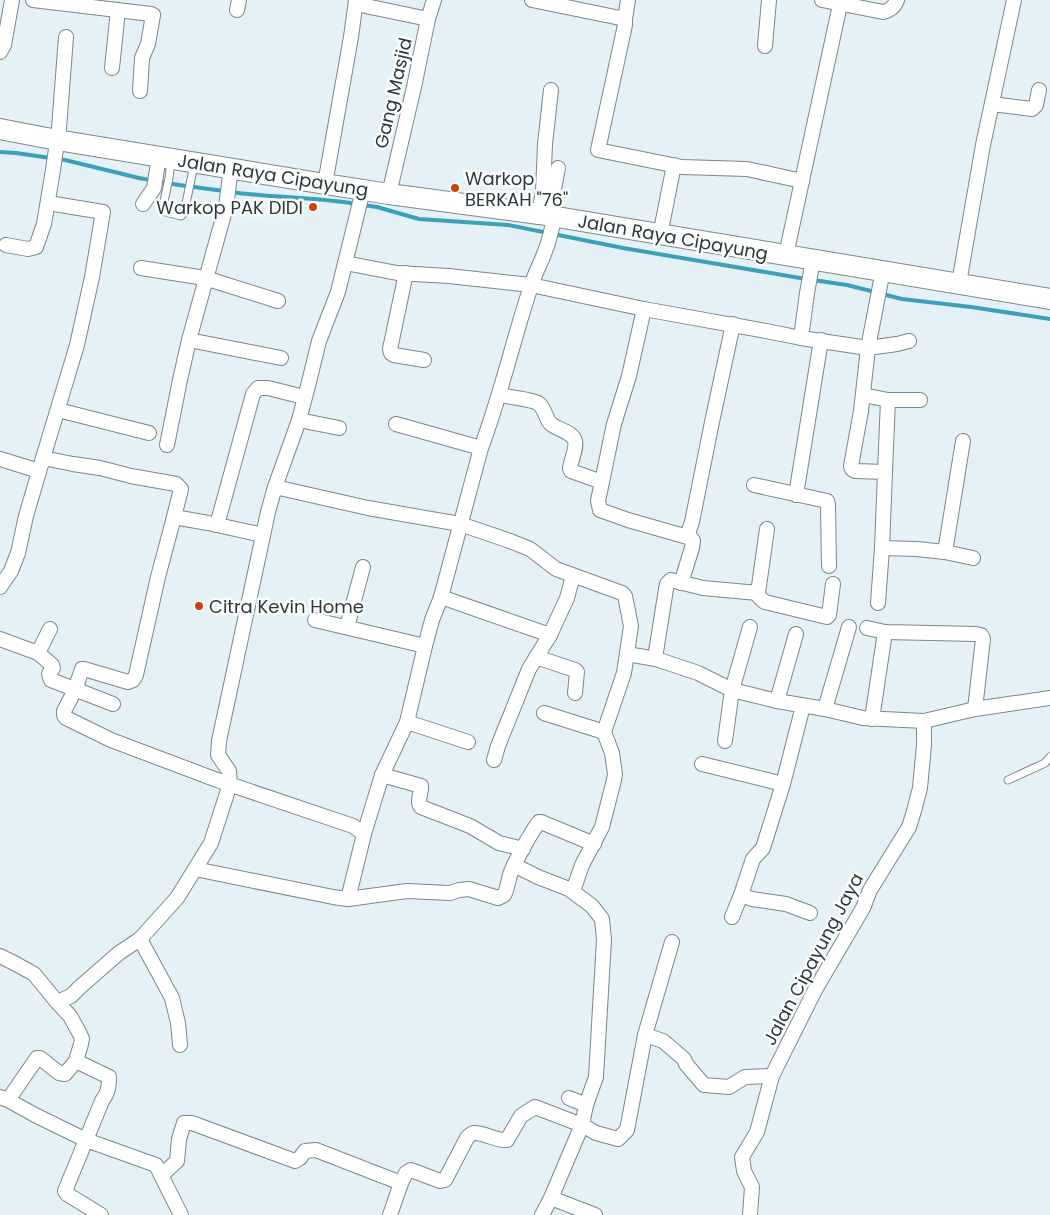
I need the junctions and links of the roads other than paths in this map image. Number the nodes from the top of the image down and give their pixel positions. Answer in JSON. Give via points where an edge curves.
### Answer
{"nodes":[{"id":1,"x":12,"y":0,"type":"edge"},
{"id":2,"x":33,"y":0,"type":"edge"},
{"id":3,"x":434,"y":0,"type":"edge"},
{"id":4,"x":532,"y":0,"type":"edge"},
{"id":5,"x":628,"y":0,"type":"edge"},
{"id":6,"x":769,"y":0,"type":"edge"},
{"id":7,"x":822,"y":0,"type":"edge"},
{"id":8,"x":897,"y":0,"type":"edge"},
{"id":9,"x":1014,"y":0,"type":"edge"},
{"id":10,"x":356,"y":2,"type":"edge"},
{"id":11,"x":841,"y":2,"type":"edge"},
{"id":12,"x":76,"y":3,"type":"edge"},
{"id":13,"x":118,"y":10,"type":"junction"},
{"id":14,"x":428,"y":19,"type":"junction"},
{"id":15,"x":625,"y":19,"type":"junction"},
{"id":16,"x":66,"y":37,"type":"dead end"},
{"id":17,"x":765,"y":46,"type":"dead end"},
{"id":18,"x":0,"y":52,"type":"edge"},
{"id":19,"x":112,"y":68,"type":"dead end"},
{"id":20,"x":551,"y":90,"type":"dead end"},
{"id":21,"x":1039,"y":90,"type":"dead end"},
{"id":22,"x":140,"y":91,"type":"dead end"},
{"id":23,"x":992,"y":104,"type":"junction"},
{"id":24,"x":0,"y":129,"type":"edge"},
{"id":25,"x":56,"y":146,"type":"junction"},
{"id":26,"x":674,"y":165,"type":"junction"},
{"id":27,"x":558,"y":168,"type":"dead end"},
{"id":28,"x":193,"y":171,"type":"junction"},
{"id":29,"x":163,"y":175,"type":"junction"},
{"id":30,"x":230,"y":177,"type":"junction"},
{"id":31,"x":802,"y":180,"type":"junction"},
{"id":32,"x":325,"y":184,"type":"junction"},
{"id":33,"x":362,"y":192,"type":"junction"},
{"id":34,"x":389,"y":194,"type":"junction"},
{"id":35,"x":48,"y":203,"type":"junction"},
{"id":36,"x":144,"y":204,"type":"dead end"},
{"id":37,"x":549,"y":218,"type":"junction"},
{"id":38,"x":660,"y":234,"type":"junction"},
{"id":39,"x":6,"y":245,"type":"dead end"},
{"id":40,"x":786,"y":256,"type":"junction"},
{"id":41,"x":344,"y":263,"type":"junction"},
{"id":42,"x":812,"y":266,"type":"junction"},
{"id":43,"x":141,"y":268,"type":"dead end"},
{"id":44,"x":406,"y":273,"type":"junction"},
{"id":45,"x":882,"y":274,"type":"junction"},
{"id":46,"x":206,"y":278,"type":"junction"},
{"id":47,"x":959,"y":283,"type":"junction"},
{"id":48,"x":531,"y":285,"type":"junction"},
{"id":49,"x":1050,"y":299,"type":"edge"},
{"id":50,"x":278,"y":301,"type":"dead end"},
{"id":51,"x":644,"y":309,"type":"junction"},
{"id":52,"x":733,"y":324,"type":"junction"},
{"id":53,"x":801,"y":338,"type":"junction"},
{"id":54,"x":189,"y":340,"type":"junction"},
{"id":55,"x":821,"y":340,"type":"junction"},
{"id":56,"x":909,"y":341,"type":"dead end"},
{"id":57,"x":868,"y":348,"type":"junction"},
{"id":58,"x":281,"y":358,"type":"dead end"},
{"id":59,"x":424,"y":360,"type":"dead end"},
{"id":60,"x":499,"y":395,"type":"junction"},
{"id":61,"x":863,"y":395,"type":"junction"},
{"id":62,"x":304,"y":397,"type":"junction"},
{"id":63,"x":888,"y":400,"type":"junction"},
{"id":64,"x":920,"y":400,"type":"dead end"},
{"id":65,"x":58,"y":410,"type":"junction"},
{"id":66,"x":298,"y":420,"type":"junction"},
{"id":67,"x":396,"y":424,"type":"dead end"},
{"id":68,"x":339,"y":428,"type":"dead end"},
{"id":69,"x":149,"y":433,"type":"dead end"},
{"id":70,"x":963,"y":441,"type":"dead end"},
{"id":71,"x":167,"y":445,"type":"dead end"},
{"id":72,"x":481,"y":448,"type":"junction"},
{"id":73,"x":0,"y":459,"type":"edge"},
{"id":74,"x":41,"y":464,"type":"junction"},
{"id":75,"x":886,"y":472,"type":"junction"},
{"id":76,"x":602,"y":482,"type":"junction"},
{"id":77,"x":754,"y":485,"type":"dead end"},
{"id":78,"x":275,"y":487,"type":"junction"},
{"id":79,"x":796,"y":495,"type":"junction"},
{"id":80,"x":174,"y":517,"type":"junction"},
{"id":81,"x":460,"y":524,"type":"junction"},
{"id":82,"x":217,"y":525,"type":"junction"},
{"id":83,"x":767,"y":528,"type":"dead end"},
{"id":84,"x":264,"y":535,"type":"junction"},
{"id":85,"x":687,"y":536,"type":"junction"},
{"id":86,"x":882,"y":548,"type":"junction"},
{"id":87,"x":945,"y":552,"type":"junction"},
{"id":88,"x":973,"y":558,"type":"dead end"},
{"id":89,"x":363,"y":566,"type":"dead end"},
{"id":90,"x":829,"y":566,"type":"dead end"},
{"id":91,"x":573,"y":576,"type":"junction"},
{"id":92,"x":681,"y":583,"type":"junction"},
{"id":93,"x":833,"y":584,"type":"dead end"},
{"id":94,"x":0,"y":587,"type":"edge"},
{"id":95,"x":758,"y":593,"type":"junction"},
{"id":96,"x":441,"y":597,"type":"junction"},
{"id":97,"x":878,"y":602,"type":"dead end"},
{"id":98,"x":316,"y":620,"type":"dead end"},
{"id":99,"x":347,"y":627,"type":"junction"},
{"id":100,"x":750,"y":627,"type":"dead end"},
{"id":101,"x":849,"y":627,"type":"dead end"},
{"id":102,"x":867,"y":628,"type":"dead end"},
{"id":103,"x":50,"y":629,"type":"dead end"},
{"id":104,"x":885,"y":632,"type":"junction"},
{"id":105,"x":796,"y":634,"type":"dead end"},
{"id":106,"x":550,"y":635,"type":"junction"},
{"id":107,"x":0,"y":638,"type":"edge"},
{"id":108,"x":425,"y":646,"type":"junction"},
{"id":109,"x":38,"y":653,"type":"junction"},
{"id":110,"x":627,"y":654,"type":"junction"},
{"id":111,"x":536,"y":657,"type":"junction"},
{"id":112,"x":656,"y":659,"type":"junction"},
{"id":113,"x":75,"y":690,"type":"junction"},
{"id":114,"x":732,"y":690,"type":"junction"},
{"id":115,"x":575,"y":693,"type":"dead end"},
{"id":116,"x":1050,"y":698,"type":"edge"},
{"id":117,"x":777,"y":701,"type":"junction"},
{"id":118,"x":113,"y":704,"type":"dead end"},
{"id":119,"x":1050,"y":704,"type":"edge"},
{"id":120,"x":803,"y":706,"type":"junction"},
{"id":121,"x":825,"y":709,"type":"junction"},
{"id":122,"x":975,"y":710,"type":"junction"},
{"id":123,"x":544,"y":713,"type":"dead end"},
{"id":124,"x":872,"y":719,"type":"junction"},
{"id":125,"x":924,"y":721,"type":"junction"},
{"id":126,"x":407,"y":722,"type":"junction"},
{"id":127,"x":604,"y":732,"type":"junction"},
{"id":128,"x":725,"y":741,"type":"dead end"},
{"id":129,"x":468,"y":742,"type":"dead end"},
{"id":130,"x":1050,"y":757,"type":"edge"},
{"id":131,"x":494,"y":760,"type":"dead end"},
{"id":132,"x":702,"y":764,"type":"dead end"},
{"id":133,"x":382,"y":775,"type":"junction"},
{"id":134,"x":1008,"y":780,"type":"dead end"},
{"id":135,"x":230,"y":784,"type":"junction"},
{"id":136,"x":783,"y":784,"type":"junction"},
{"id":137,"x":364,"y":834,"type":"junction"},
{"id":138,"x":594,"y":844,"type":"junction"},
{"id":139,"x":523,"y":849,"type":"junction"},
{"id":140,"x":514,"y":865,"type":"junction"},
{"id":141,"x":196,"y":870,"type":"junction"},
{"id":142,"x":573,"y":891,"type":"junction"},
{"id":143,"x":741,"y":895,"type":"junction"},
{"id":144,"x":348,"y":899,"type":"junction"},
{"id":145,"x":810,"y":913,"type":"dead end"},
{"id":146,"x":732,"y":917,"type":"dead end"},
{"id":147,"x":140,"y":939,"type":"junction"},
{"id":148,"x":672,"y":942,"type":"dead end"},
{"id":149,"x":0,"y":956,"type":"edge"},
{"id":150,"x":57,"y":1002,"type":"junction"},
{"id":151,"x":645,"y":1035,"type":"junction"},
{"id":152,"x":180,"y":1045,"type":"dead end"},
{"id":153,"x":76,"y":1061,"type":"junction"},
{"id":154,"x":772,"y":1076,"type":"junction"},
{"id":155,"x":4,"y":1098,"type":"edge"},
{"id":156,"x":569,"y":1098,"type":"dead end"},
{"id":157,"x":586,"y":1105,"type":"junction"},
{"id":158,"x":582,"y":1126,"type":"junction"},
{"id":159,"x":86,"y":1140,"type":"junction"},
{"id":160,"x":162,"y":1175,"type":"junction"},
{"id":161,"x":400,"y":1183,"type":"junction"},
{"id":162,"x":551,"y":1198,"type":"junction"},
{"id":163,"x":100,"y":1215,"type":"edge"},
{"id":164,"x":181,"y":1215,"type":"edge"},
{"id":165,"x":390,"y":1215,"type":"edge"},
{"id":166,"x":542,"y":1215,"type":"edge"},
{"id":167,"x":595,"y":1215,"type":"edge"},
{"id":168,"x":750,"y":1215,"type":"edge"}],
"edges":[{"from":1,"to":18,"type":"street"},
{"from":2,"to":12,"type":"street"},
{"from":3,"to":14,"type":"street","name":"Gang Masjid"},
{"from":4,"to":15,"type":"street"},
{"from":5,"to":15,"type":"street"},
{"from":6,"to":17,"type":"street"},
{"from":7,"to":11,"type":"street"},
{"from":8,"to":11,"type":"street","via":[[894,7],[883,12]]},
{"from":9,"to":23,"type":"street"},
{"from":10,"to":14,"type":"street"},
{"from":10,"to":32,"type":"street"},
{"from":11,"to":31,"type":"street"},
{"from":12,"to":13,"type":"street"},
{"from":13,"to":19,"type":"street"},
{"from":13,"to":22,"type":"street","via":[[153,15],[142,58]]},
{"from":14,"to":34,"type":"street","name":"Gang Masjid"},
{"from":15,"to":26,"type":"street","via":[[598,150]]},
{"from":16,"to":25,"type":"street"},
{"from":20,"to":37,"type":"street","via":[[543,192]]},
{"from":21,"to":23,"type":"street","via":[[1032,109]]},
{"from":23,"to":47,"type":"street"},
{"from":24,"to":25,"type":"main road","name":"Jalan Raya Cipayung"},
{"from":25,"to":29,"type":"main road","name":"Jalan Raya Cipayung"},
{"from":25,"to":35,"type":"street"},
{"from":26,"to":31,"type":"street","via":[[747,169]]},
{"from":26,"to":38,"type":"street"},
{"from":27,"to":37,"type":"street"},
{"from":28,"to":29,"type":"main road","name":"Jalan Raya Cipayung"},
{"from":28,"to":29,"type":"lane","via":[[183,215],[162,211]]},
{"from":28,"to":30,"type":"main road","name":"Jalan Raya Cipayung"},
{"from":29,"to":36,"type":"street"},
{"from":30,"to":32,"type":"main road","name":"Jalan Raya Cipayung"},
{"from":30,"to":46,"type":"street","via":[[226,208]]},
{"from":31,"to":40,"type":"street"},
{"from":32,"to":33,"type":"main road","name":"Jalan Raya Cipayung"},
{"from":33,"to":34,"type":"main road","name":"Jalan Raya Cipayung"},
{"from":33,"to":41,"type":"street"},
{"from":34,"to":37,"type":"main road","name":"Jalan Raya Cipayung"},
{"from":35,"to":39,"type":"street","via":[[36,247],[28,249]]},
{"from":35,"to":65,"type":"street","via":[[103,212],[77,345]]},
{"from":37,"to":38,"type":"main road","name":"Jalan Raya Cipayung"},
{"from":37,"to":48,"type":"street","via":[[545,253]]},
{"from":38,"to":40,"type":"main road","name":"Jalan Raya Cipayung"},
{"from":40,"to":42,"type":"main road","name":"Jalan Raya Cipayung"},
{"from":41,"to":44,"type":"street"},
{"from":41,"to":62,"type":"street","via":[[338,292],[319,341]]},
{"from":42,"to":45,"type":"main road","name":"Jalan Raya Cipayung"},
{"from":42,"to":53,"type":"street"},
{"from":43,"to":46,"type":"street"},
{"from":44,"to":48,"type":"street"},
{"from":44,"to":59,"type":"street","via":[[390,349],[394,355]]},
{"from":45,"to":47,"type":"main road","name":"Jalan Raya Cipayung"},
{"from":45,"to":57,"type":"street"},
{"from":46,"to":50,"type":"street"},
{"from":46,"to":54,"type":"street"},
{"from":47,"to":49,"type":"main road","name":"Jalan Raya Cipayung"},
{"from":48,"to":51,"type":"street"},
{"from":48,"to":60,"type":"street"},
{"from":51,"to":52,"type":"street"},
{"from":51,"to":76,"type":"street"},
{"from":52,"to":53,"type":"street"},
{"from":52,"to":85,"type":"street"},
{"from":53,"to":55,"type":"street"},
{"from":54,"to":58,"type":"street"},
{"from":54,"to":71,"type":"street"},
{"from":55,"to":57,"type":"street"},
{"from":55,"to":79,"type":"street"},
{"from":56,"to":57,"type":"street"},
{"from":57,"to":61,"type":"street"},
{"from":60,"to":72,"type":"street"},
{"from":60,"to":76,"type":"street","via":[[539,404],[551,424],[575,440],[571,471]]},
{"from":61,"to":63,"type":"street"},
{"from":61,"to":75,"type":"street","via":[[851,466],[855,470]]},
{"from":62,"to":66,"type":"street"},
{"from":62,"to":82,"type":"street","via":[[268,388],[255,391]]},
{"from":63,"to":64,"type":"street"},
{"from":63,"to":75,"type":"street"},
{"from":65,"to":69,"type":"street"},
{"from":65,"to":74,"type":"street"},
{"from":66,"to":68,"type":"street"},
{"from":66,"to":78,"type":"street"},
{"from":67,"to":72,"type":"street"},
{"from":70,"to":87,"type":"street"},
{"from":72,"to":81,"type":"street"},
{"from":73,"to":74,"type":"street"},
{"from":74,"to":80,"type":"street","via":[[73,464],[176,484],[181,489]]},
{"from":74,"to":94,"type":"street","via":[[18,554]]},
{"from":75,"to":86,"type":"street"},
{"from":76,"to":85,"type":"street","via":[[598,501],[600,510]]},
{"from":77,"to":79,"type":"street"},
{"from":78,"to":81,"type":"street"},
{"from":78,"to":84,"type":"street"},
{"from":79,"to":90,"type":"street","via":[[827,501]]},
{"from":80,"to":82,"type":"street"},
{"from":80,"to":113,"type":"street","via":[[136,675],[128,682],[83,669]]},
{"from":81,"to":91,"type":"street","via":[[530,549],[556,569]]},
{"from":81,"to":96,"type":"street"},
{"from":82,"to":84,"type":"street"},
{"from":83,"to":95,"type":"street"},
{"from":84,"to":135,"type":"street","via":[[219,741],[218,755],[229,771]]},
{"from":85,"to":92,"type":"street","via":[[693,541]]},
{"from":86,"to":87,"type":"street"},
{"from":86,"to":97,"type":"street"},
{"from":87,"to":88,"type":"street"},
{"from":89,"to":99,"type":"street"},
{"from":91,"to":106,"type":"street"},
{"from":91,"to":110,"type":"street","via":[[625,596],[631,626]]},
{"from":92,"to":95,"type":"street"},
{"from":92,"to":112,"type":"street","via":[[671,580],[667,584]]},
{"from":93,"to":95,"type":"street","via":[[827,616],[764,602]]},
{"from":96,"to":106,"type":"street"},
{"from":96,"to":108,"type":"street"},
{"from":98,"to":99,"type":"street"},
{"from":99,"to":108,"type":"street"},
{"from":100,"to":114,"type":"street"},
{"from":101,"to":121,"type":"street"},
{"from":102,"to":104,"type":"street"},
{"from":103,"to":109,"type":"street"},
{"from":104,"to":122,"type":"street","via":[[981,636]]},
{"from":104,"to":124,"type":"street"},
{"from":105,"to":117,"type":"street"},
{"from":106,"to":111,"type":"street"},
{"from":107,"to":109,"type":"street"},
{"from":108,"to":126,"type":"street"},
{"from":109,"to":113,"type":"street","via":[[52,665],[51,680]]},
{"from":110,"to":112,"type":"street"},
{"from":110,"to":127,"type":"street"},
{"from":111,"to":115,"type":"street","via":[[575,670]]},
{"from":111,"to":131,"type":"street"},
{"from":112,"to":114,"type":"street","via":[[698,673]]},
{"from":113,"to":118,"type":"street"},
{"from":113,"to":135,"type":"street","via":[[64,711],[66,718],[111,740]]},
{"from":114,"to":117,"type":"street"},
{"from":114,"to":128,"type":"street"},
{"from":116,"to":119,"type":"lane"},
{"from":116,"to":122,"type":"street"},
{"from":117,"to":120,"type":"street"},
{"from":120,"to":121,"type":"street"},
{"from":120,"to":136,"type":"street"},
{"from":121,"to":124,"type":"street"},
{"from":122,"to":125,"type":"street"},
{"from":123,"to":127,"type":"street"},
{"from":124,"to":125,"type":"street"},
{"from":125,"to":154,"type":"street","name":"Jalan Cipayung Jaya","via":[[920,788],[908,827],[815,990]]},
{"from":126,"to":129,"type":"street"},
{"from":126,"to":133,"type":"street"},
{"from":127,"to":138,"type":"street","via":[[612,753],[614,780],[602,827]]},
{"from":130,"to":134,"type":"lane","via":[[1045,763]]},
{"from":132,"to":136,"type":"street"},
{"from":133,"to":137,"type":"street"},
{"from":133,"to":139,"type":"street","via":[[421,786],[418,802],[421,807],[470,826],[500,843]]},
{"from":135,"to":137,"type":"street","via":[[353,826]]},
{"from":135,"to":141,"type":"street","via":[[211,843]]},
{"from":136,"to":143,"type":"street","via":[[763,848],[752,859]]},
{"from":137,"to":144,"type":"street"},
{"from":138,"to":139,"type":"street","via":[[541,822]]},
{"from":138,"to":142,"type":"street"},
{"from":139,"to":140,"type":"street"},
{"from":140,"to":142,"type":"street"},
{"from":140,"to":144,"type":"street","via":[[506,891],[498,898],[469,889],[450,893],[399,891]]},
{"from":141,"to":144,"type":"street"},
{"from":141,"to":147,"type":"street","via":[[177,898]]},
{"from":142,"to":157,"type":"street","via":[[602,919],[604,940],[596,1077]]},
{"from":143,"to":145,"type":"street","via":[[786,904]]},
{"from":143,"to":146,"type":"street"},
{"from":147,"to":150,"type":"street","via":[[119,953],[71,996]]},
{"from":147,"to":152,"type":"street","via":[[172,998]]},
{"from":148,"to":151,"type":"street"},
{"from":149,"to":150,"type":"street","via":[[34,974]]},
{"from":150,"to":153,"type":"street","via":[[80,1034],[82,1044]]},
{"from":151,"to":154,"type":"street","via":[[663,1041],[684,1059],[704,1085],[729,1087],[745,1077]]},
{"from":151,"to":158,"type":"street","via":[[627,1130],[618,1139]]},
{"from":153,"to":155,"type":"street","via":[[65,1074],[37,1058]]},
{"from":153,"to":159,"type":"street","via":[[109,1077],[108,1094]]},
{"from":154,"to":168,"type":"street","name":"Jalan Cipayung Jaya","via":[[756,1132],[742,1157],[744,1171],[752,1187]]},
{"from":155,"to":159,"type":"street"},
{"from":156,"to":157,"type":"street"},
{"from":157,"to":158,"type":"street"},
{"from":158,"to":161,"type":"street","via":[[535,1107],[521,1116],[507,1140],[470,1134],[445,1180],[411,1170]]},
{"from":158,"to":162,"type":"street"},
{"from":159,"to":160,"type":"street","via":[[156,1164]]},
{"from":159,"to":163,"type":"street","via":[[65,1191]]},
{"from":160,"to":161,"type":"street","via":[[177,1162],[184,1123],[192,1123],[295,1161],[305,1151],[316,1150]]},
{"from":160,"to":164,"type":"street"},
{"from":161,"to":165,"type":"street"},
{"from":162,"to":166,"type":"street"},
{"from":162,"to":167,"type":"street"}]}
